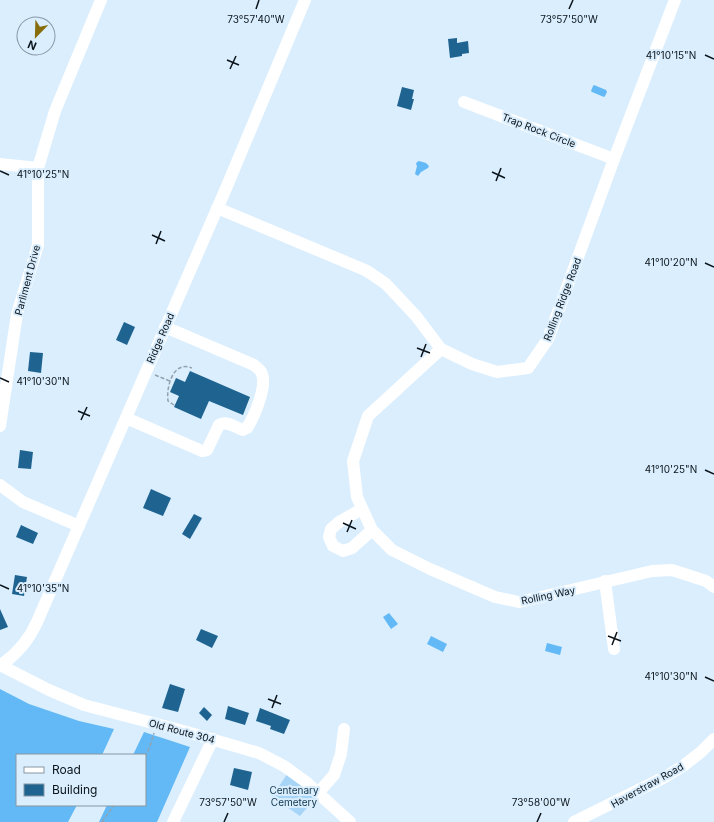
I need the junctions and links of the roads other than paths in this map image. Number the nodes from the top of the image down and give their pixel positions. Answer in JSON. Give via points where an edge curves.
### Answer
{"nodes":[{"id":1,"x":101,"y":0,"type":"edge"},
{"id":2,"x":305,"y":0,"type":"edge"},
{"id":3,"x":674,"y":0,"type":"edge"},
{"id":4,"x":464,"y":102,"type":"dead end"},
{"id":5,"x":614,"y":159,"type":"junction"},
{"id":6,"x":0,"y":164,"type":"edge"},
{"id":7,"x":38,"y":168,"type":"junction"},
{"id":8,"x":217,"y":208,"type":"junction"},
{"id":9,"x":165,"y":327,"type":"junction"},
{"id":10,"x":441,"y":349,"type":"junction"},
{"id":11,"x":126,"y":418,"type":"junction"},
{"id":12,"x":0,"y":426,"type":"edge"},
{"id":13,"x":0,"y":484,"type":"edge"},
{"id":14,"x":362,"y":509,"type":"junction"},
{"id":15,"x":79,"y":526,"type":"junction"},
{"id":16,"x":372,"y":530,"type":"junction"},
{"id":17,"x":605,"y":581,"type":"junction"},
{"id":18,"x":714,"y":587,"type":"edge"},
{"id":19,"x":614,"y":649,"type":"dead end"},
{"id":20,"x":0,"y":665,"type":"edge"},
{"id":21,"x":344,"y":729,"type":"dead end"},
{"id":22,"x":213,"y":739,"type":"junction"},
{"id":23,"x":714,"y":739,"type":"edge"},
{"id":24,"x":318,"y":793,"type":"junction"},
{"id":25,"x":173,"y":822,"type":"edge"},
{"id":26,"x":350,"y":822,"type":"edge"},
{"id":27,"x":574,"y":822,"type":"edge"}],
"edges":[{"from":1,"to":7,"type":"street","name":"Parliment Drive","via":[[55,111]]},
{"from":2,"to":8,"type":"street","name":"Ridge Road"},
{"from":3,"to":5,"type":"street","name":"Rolling Ridge Road"},
{"from":4,"to":5,"type":"street","name":"Trap Rock Circle"},
{"from":5,"to":10,"type":"street","name":"Rolling Ridge Road","via":[[548,339],[528,368],[497,372],[472,364]]},
{"from":6,"to":7,"type":"street"},
{"from":7,"to":12,"type":"street","name":"Parliment Drive","via":[[38,245],[17,314]]},
{"from":8,"to":9,"type":"street","name":"Ridge Road"},
{"from":8,"to":10,"type":"street","name":"Rolling Ridge Road","via":[[374,275],[416,316]]},
{"from":9,"to":11,"type":"street","name":"Ridge Road"},
{"from":9,"to":11,"type":"street","via":[[254,365],[262,374],[262,395],[245,430],[220,423],[205,451]]},
{"from":10,"to":14,"type":"street","name":"Rolling Way","via":[[368,416],[353,461],[357,497]]},
{"from":11,"to":15,"type":"street","name":"Ridge Road"},
{"from":13,"to":15,"type":"street","via":[[23,502]]},
{"from":14,"to":16,"type":"street","name":"Rolling Way"},
{"from":14,"to":16,"type":"street","via":[[331,529],[329,537],[333,546],[343,550],[352,548]]},
{"from":15,"to":20,"type":"street","name":"Ridge Road","via":[[32,632],[14,656]]},
{"from":16,"to":17,"type":"street","name":"Rolling Way","via":[[392,550],[495,597],[518,602]]},
{"from":17,"to":18,"type":"street","name":"Rolling Way","via":[[652,571],[672,570],[706,581]]},
{"from":17,"to":19,"type":"street"},
{"from":20,"to":22,"type":"street","name":"Old Route 304","via":[[74,701]]},
{"from":21,"to":24,"type":"street","via":[[341,754],[334,775]]},
{"from":22,"to":24,"type":"street","name":"Old Route 304","via":[[259,753],[284,766]]},
{"from":22,"to":25,"type":"street"},
{"from":23,"to":27,"type":"street","name":"Haverstraw Road","via":[[683,766],[665,777]]},
{"from":24,"to":26,"type":"street","name":"Old Route 304"}]}
